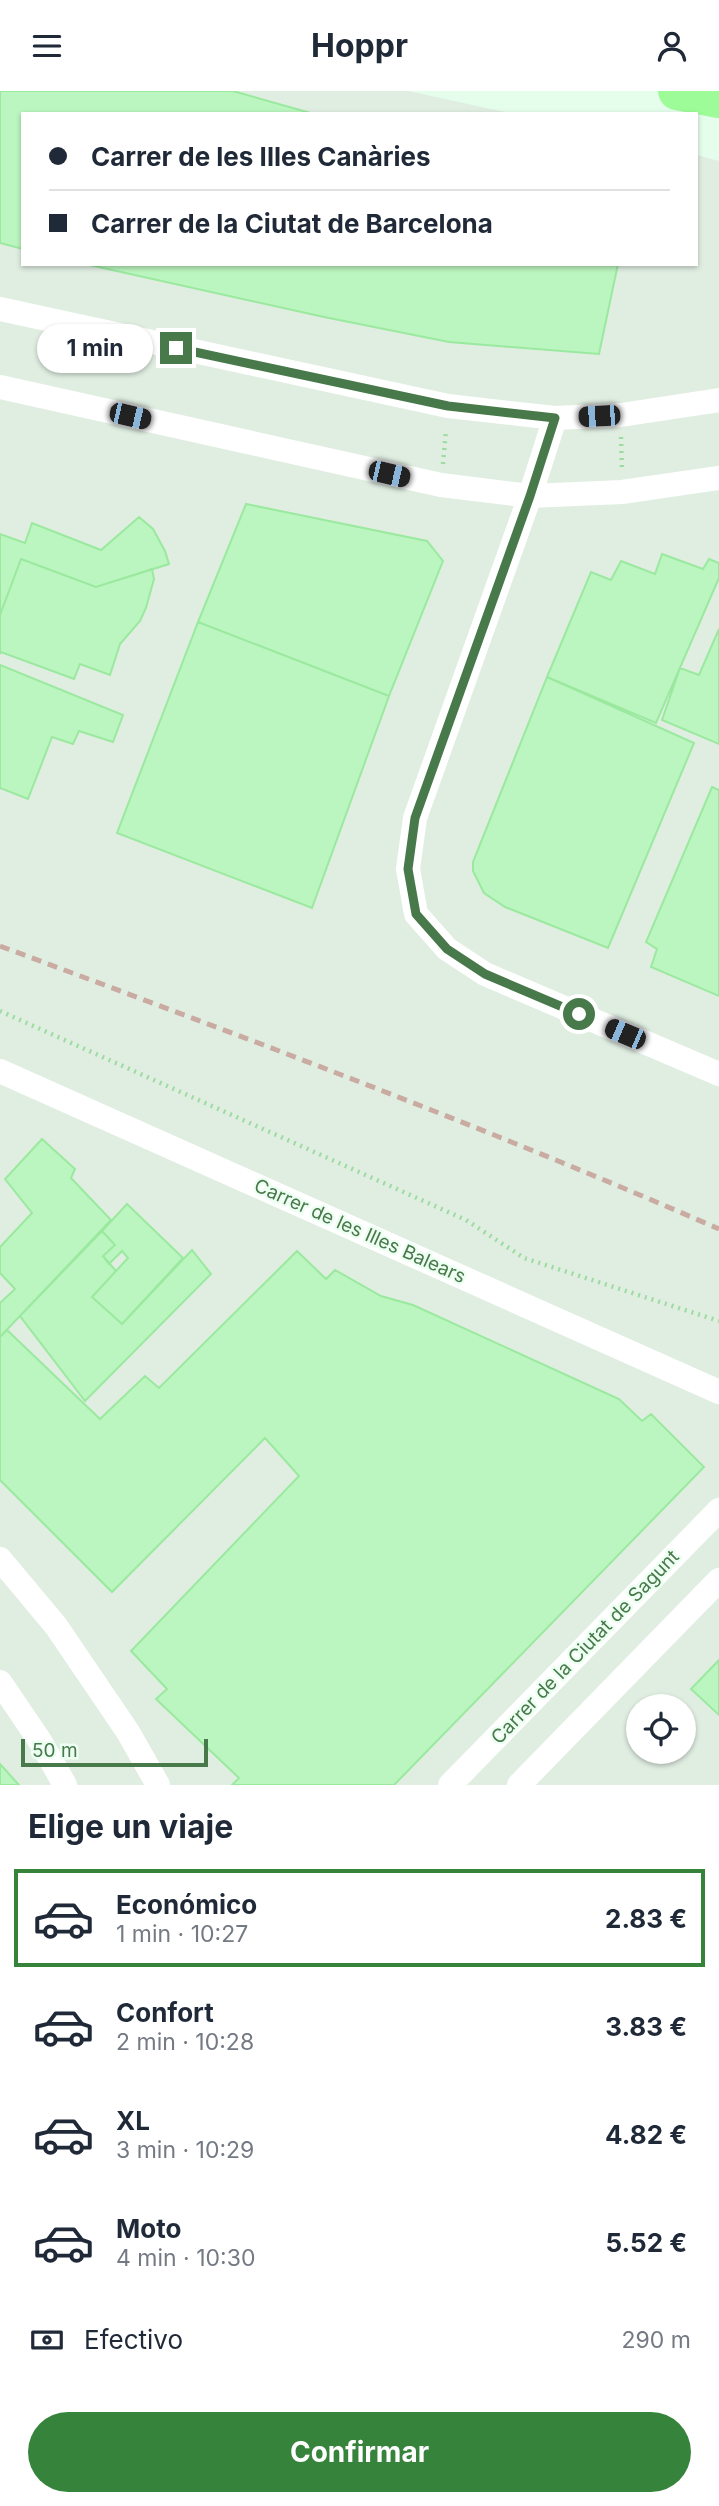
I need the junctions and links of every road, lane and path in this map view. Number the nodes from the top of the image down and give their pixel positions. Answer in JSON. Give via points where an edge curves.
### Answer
{"nodes":[{"id":1,"x":677,"y":91,"type":"edge"},
{"id":2,"x":719,"y":99,"type":"edge"},
{"id":3,"x":0,"y":309,"type":"edge"},
{"id":4,"x":0,"y":387,"type":"edge"},
{"id":5,"x":719,"y":400,"type":"edge"},
{"id":6,"x":448,"y":406,"type":"junction"},
{"id":7,"x":621,"y":415,"type":"junction"},
{"id":8,"x":555,"y":418,"type":"junction"},
{"id":9,"x":719,"y":478,"type":"edge"},
{"id":10,"x":441,"y":485,"type":"junction"},
{"id":11,"x":622,"y":492,"type":"junction"},
{"id":12,"x":530,"y":496,"type":"junction"},
{"id":13,"x":0,"y":1011,"type":"edge"},
{"id":14,"x":0,"y":1071,"type":"edge"},
{"id":15,"x":719,"y":1074,"type":"edge"},
{"id":16,"x":719,"y":1321,"type":"edge"},
{"id":17,"x":719,"y":1392,"type":"edge"},
{"id":18,"x":719,"y":1510,"type":"edge"},
{"id":19,"x":0,"y":1559,"type":"edge"},
{"id":20,"x":719,"y":1580,"type":"edge"},
{"id":21,"x":0,"y":1682,"type":"edge"},
{"id":22,"x":65,"y":1785,"type":"edge"},
{"id":23,"x":158,"y":1785,"type":"edge"},
{"id":24,"x":450,"y":1785,"type":"edge"},
{"id":25,"x":519,"y":1785,"type":"edge"}],
"edges":[{"from":1,"to":2,"type":"highway"},
{"from":3,"to":6,"type":"street"},
{"from":4,"to":10,"type":"street"},
{"from":5,"to":7,"type":"street"},
{"from":6,"to":8,"type":"street"},
{"from":6,"to":10,"type":"path"},
{"from":7,"to":8,"type":"street"},
{"from":7,"to":11,"type":"path"},
{"from":8,"to":12,"type":"street"},
{"from":9,"to":11,"type":"street"},
{"from":10,"to":12,"type":"street"},
{"from":11,"to":12,"type":"street"},
{"from":12,"to":15,"type":"street","via":[[415,818],[408,869],[416,914],[447,949],[485,974]]},
{"from":13,"to":16,"type":"path","via":[[466,1220],[524,1258]]},
{"from":14,"to":17,"type":"street","name":"Carrer de les Illes Balears"},
{"from":18,"to":24,"type":"street","name":"Carrer de la Ciutat de Sagunt"},
{"from":19,"to":23,"type":"street","via":[[56,1626]]},
{"from":20,"to":25,"type":"street"},
{"from":21,"to":22,"type":"street"}]}
